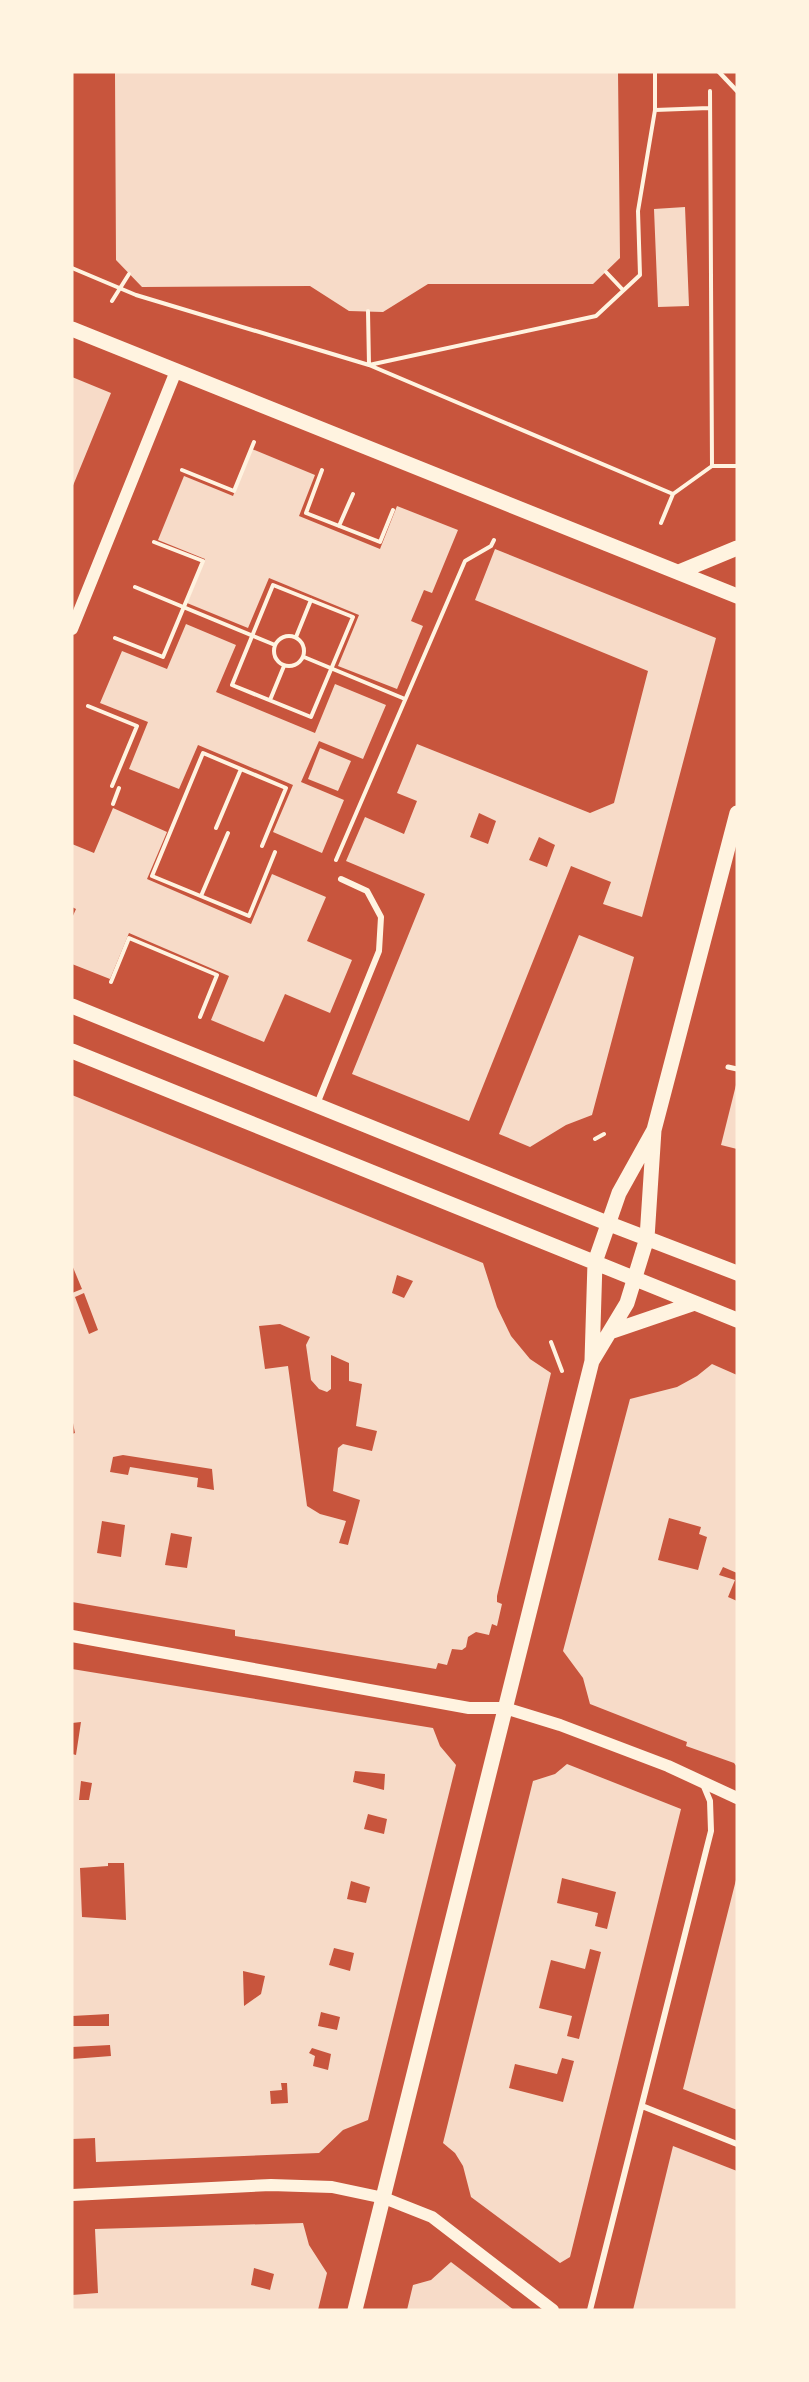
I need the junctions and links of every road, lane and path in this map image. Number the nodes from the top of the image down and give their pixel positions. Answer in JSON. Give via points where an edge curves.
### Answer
{"nodes":[{"id":1,"x":655,"y":72,"type":"edge"},
{"id":2,"x":719,"y":72,"type":"edge"},
{"id":3,"x":710,"y":81,"type":"dead end"},
{"id":4,"x":737,"y":91,"type":"edge"},
{"id":5,"x":709,"y":108,"type":"junction"},
{"id":6,"x":655,"y":110,"type":"junction"},
{"id":7,"x":72,"y":268,"type":"edge"},
{"id":8,"x":606,"y":272,"type":"dead end"},
{"id":9,"x":129,"y":274,"type":"dead end"},
{"id":10,"x":120,"y":287,"type":"junction"},
{"id":11,"x":623,"y":290,"type":"junction"},
{"id":12,"x":112,"y":301,"type":"dead end"},
{"id":13,"x":368,"y":311,"type":"dead end"},
{"id":14,"x":72,"y":329,"type":"edge"},
{"id":15,"x":369,"y":365,"type":"junction"},
{"id":16,"x":176,"y":371,"type":"junction"},
{"id":17,"x":254,"y":442,"type":"dead end"},
{"id":18,"x":712,"y":466,"type":"junction"},
{"id":19,"x":737,"y":466,"type":"edge"},
{"id":20,"x":182,"y":470,"type":"dead end"},
{"id":21,"x":322,"y":470,"type":"dead end"},
{"id":22,"x":353,"y":494,"type":"dead end"},
{"id":23,"x":673,"y":494,"type":"junction"},
{"id":24,"x":393,"y":510,"type":"dead end"},
{"id":25,"x":661,"y":523,"type":"dead end"},
{"id":26,"x":339,"y":526,"type":"junction"},
{"id":27,"x":494,"y":540,"type":"dead end"},
{"id":28,"x":154,"y":542,"type":"dead end"},
{"id":29,"x":737,"y":548,"type":"edge"},
{"id":30,"x":680,"y":572,"type":"junction"},
{"id":31,"x":135,"y":587,"type":"dead end"},
{"id":32,"x":737,"y":596,"type":"edge"},
{"id":33,"x":311,"y":600,"type":"junction"},
{"id":34,"x":183,"y":607,"type":"junction"},
{"id":35,"x":72,"y":630,"type":"edge"},
{"id":36,"x":252,"y":636,"type":"junction"},
{"id":37,"x":296,"y":637,"type":"junction"},
{"id":38,"x":116,"y":638,"type":"dead end"},
{"id":39,"x":275,"y":645,"type":"junction"},
{"id":40,"x":304,"y":657,"type":"junction"},
{"id":41,"x":284,"y":666,"type":"junction"},
{"id":42,"x":331,"y":668,"type":"junction"},
{"id":43,"x":405,"y":699,"type":"junction"},
{"id":44,"x":270,"y":700,"type":"junction"},
{"id":45,"x":88,"y":706,"type":"dead end"},
{"id":46,"x":241,"y":769,"type":"junction"},
{"id":47,"x":112,"y":786,"type":"dead end"},
{"id":48,"x":119,"y":788,"type":"dead end"},
{"id":49,"x":113,"y":804,"type":"dead end"},
{"id":50,"x":737,"y":813,"type":"edge"},
{"id":51,"x":216,"y":828,"type":"dead end"},
{"id":52,"x":228,"y":833,"type":"dead end"},
{"id":53,"x":262,"y":846,"type":"dead end"},
{"id":54,"x":275,"y":852,"type":"dead end"},
{"id":55,"x":335,"y":863,"type":"dead end"},
{"id":56,"x":341,"y":879,"type":"dead end"},
{"id":57,"x":201,"y":896,"type":"junction"},
{"id":58,"x":111,"y":982,"type":"dead end"},
{"id":59,"x":72,"y":1006,"type":"edge"},
{"id":60,"x":200,"y":1017,"type":"dead end"},
{"id":61,"x":72,"y":1051,"type":"edge"},
{"id":62,"x":728,"y":1067,"type":"dead end"},
{"id":63,"x":737,"y":1069,"type":"edge"},
{"id":64,"x":317,"y":1105,"type":"junction"},
{"id":65,"x":654,"y":1130,"type":"junction"},
{"id":66,"x":604,"y":1134,"type":"dead end"},
{"id":67,"x":595,"y":1139,"type":"dead end"},
{"id":68,"x":608,"y":1223,"type":"junction"},
{"id":69,"x":647,"y":1238,"type":"junction"},
{"id":70,"x":595,"y":1262,"type":"junction"},
{"id":71,"x":737,"y":1273,"type":"edge"},
{"id":72,"x":636,"y":1280,"type":"junction"},
{"id":73,"x":695,"y":1303,"type":"junction"},
{"id":74,"x":737,"y":1320,"type":"edge"},
{"id":75,"x":610,"y":1332,"type":"junction"},
{"id":76,"x":551,"y":1342,"type":"dead end"},
{"id":77,"x":592,"y":1361,"type":"junction"},
{"id":78,"x":562,"y":1372,"type":"dead end"},
{"id":79,"x":72,"y":1636,"type":"edge"},
{"id":80,"x":505,"y":1708,"type":"junction"},
{"id":81,"x":703,"y":1784,"type":"junction"},
{"id":82,"x":737,"y":1798,"type":"edge"},
{"id":83,"x":642,"y":2106,"type":"junction"},
{"id":84,"x":737,"y":2144,"type":"edge"},
{"id":85,"x":72,"y":2195,"type":"edge"},
{"id":86,"x":384,"y":2198,"type":"junction"},
{"id":87,"x":355,"y":2310,"type":"edge"},
{"id":88,"x":553,"y":2310,"type":"edge"},
{"id":89,"x":590,"y":2310,"type":"edge"}],
"edges":[{"from":1,"to":6,"type":"path"},
{"from":2,"to":4,"type":"lane"},
{"from":3,"to":5,"type":"path"},
{"from":5,"to":6,"type":"path"},
{"from":5,"to":18,"type":"path"},
{"from":6,"to":11,"type":"path","via":[[638,211],[640,274]]},
{"from":7,"to":10,"type":"path"},
{"from":8,"to":11,"type":"path"},
{"from":9,"to":10,"type":"path"},
{"from":10,"to":12,"type":"path"},
{"from":10,"to":15,"type":"path"},
{"from":11,"to":15,"type":"path","via":[[596,316]]},
{"from":13,"to":15,"type":"path"},
{"from":14,"to":16,"type":"main road"},
{"from":15,"to":23,"type":"path"},
{"from":16,"to":30,"type":"main road"},
{"from":16,"to":35,"type":"main road"},
{"from":17,"to":20,"type":"path","via":[[234,491]]},
{"from":18,"to":19,"type":"path"},
{"from":18,"to":23,"type":"path"},
{"from":21,"to":26,"type":"path","via":[[306,513]]},
{"from":22,"to":26,"type":"path"},
{"from":23,"to":25,"type":"path"},
{"from":24,"to":26,"type":"path","via":[[380,543]]},
{"from":27,"to":43,"type":"path","via":[[491,546],[465,561]]},
{"from":28,"to":34,"type":"path","via":[[202,561]]},
{"from":29,"to":30,"type":"main road"},
{"from":30,"to":32,"type":"main road"},
{"from":31,"to":34,"type":"path"},
{"from":33,"to":36,"type":"path","via":[[273,585]]},
{"from":33,"to":37,"type":"path"},
{"from":33,"to":42,"type":"path","via":[[353,617]]},
{"from":34,"to":36,"type":"path"},
{"from":34,"to":38,"type":"path","via":[[163,657]]},
{"from":36,"to":39,"type":"path"},
{"from":36,"to":44,"type":"path","via":[[232,685]]},
{"from":37,"to":39,"type":"path","via":[[282,638]]},
{"from":37,"to":40,"type":"path","via":[[303,643]]},
{"from":39,"to":41,"type":"path","via":[[276,659]]},
{"from":40,"to":41,"type":"path","via":[[297,664]]},
{"from":40,"to":42,"type":"path"},
{"from":41,"to":44,"type":"path"},
{"from":42,"to":43,"type":"path"},
{"from":42,"to":44,"type":"path","via":[[311,717]]},
{"from":43,"to":55,"type":"path"},
{"from":45,"to":47,"type":"path","via":[[137,726]]},
{"from":46,"to":51,"type":"path"},
{"from":46,"to":53,"type":"path","via":[[286,788]]},
{"from":46,"to":57,"type":"path","via":[[203,753],[152,876]]},
{"from":48,"to":49,"type":"path"},
{"from":50,"to":65,"type":"main road"},
{"from":52,"to":57,"type":"path"},
{"from":54,"to":57,"type":"path","via":[[249,916]]},
{"from":56,"to":64,"type":"street","via":[[368,891],[381,917],[379,951]]},
{"from":58,"to":60,"type":"path","via":[[129,938],[217,975]]},
{"from":59,"to":64,"type":"main road"},
{"from":61,"to":70,"type":"main road"},
{"from":62,"to":63,"type":"street"},
{"from":64,"to":68,"type":"main road"},
{"from":65,"to":68,"type":"main road"},
{"from":65,"to":69,"type":"main road"},
{"from":66,"to":67,"type":"path"},
{"from":68,"to":69,"type":"main road"},
{"from":68,"to":70,"type":"main road"},
{"from":69,"to":71,"type":"main road"},
{"from":69,"to":72,"type":"main road"},
{"from":70,"to":72,"type":"main road"},
{"from":70,"to":77,"type":"main road"},
{"from":72,"to":73,"type":"main road"},
{"from":72,"to":75,"type":"main road"},
{"from":73,"to":74,"type":"main road"},
{"from":73,"to":75,"type":"main road"},
{"from":75,"to":77,"type":"main road"},
{"from":76,"to":78,"type":"path"},
{"from":77,"to":80,"type":"main road"},
{"from":79,"to":80,"type":"main road","via":[[469,1708]]},
{"from":80,"to":81,"type":"main road","via":[[668,1766]]},
{"from":80,"to":86,"type":"main road"},
{"from":81,"to":82,"type":"main road"},
{"from":81,"to":83,"type":"street","via":[[710,1802],[711,1831]]},
{"from":83,"to":84,"type":"street"},
{"from":83,"to":89,"type":"street"},
{"from":85,"to":86,"type":"main road","via":[[271,2185],[332,2187]]},
{"from":86,"to":87,"type":"main road"},
{"from":86,"to":88,"type":"main road","via":[[432,2217]]}]}
